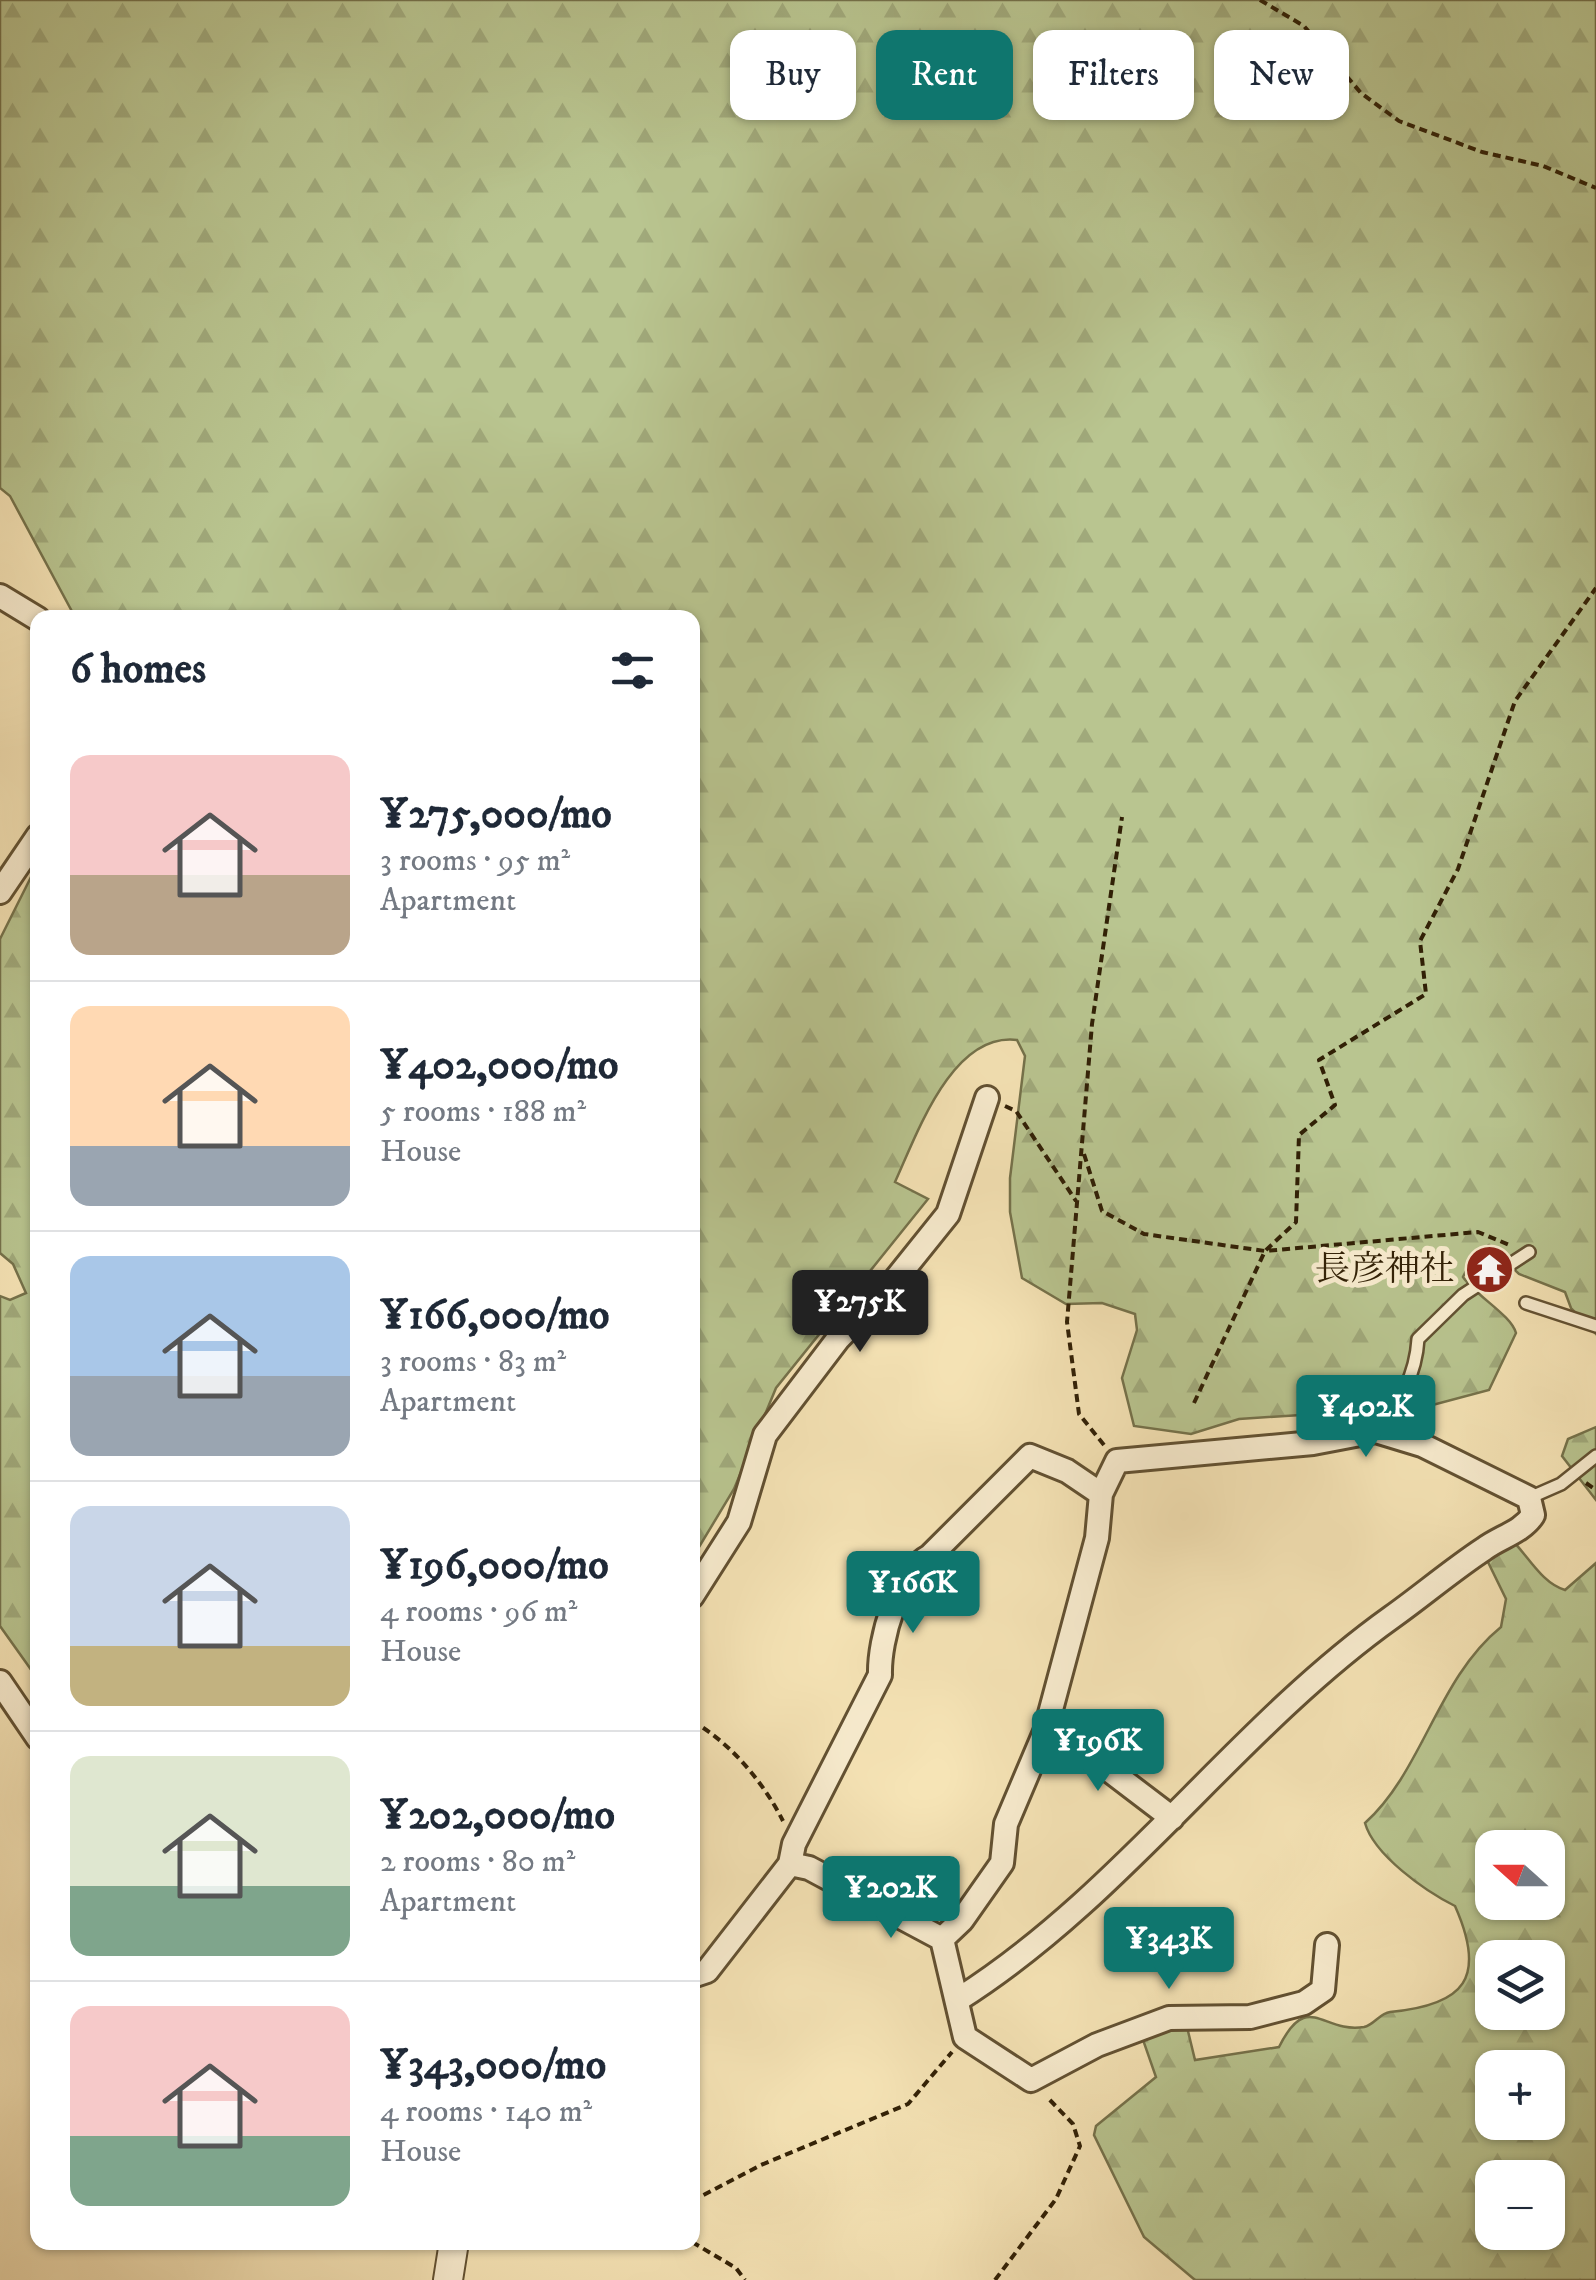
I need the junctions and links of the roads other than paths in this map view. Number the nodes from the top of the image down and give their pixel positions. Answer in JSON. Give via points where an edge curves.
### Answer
{"nodes":[{"id":1,"x":0,"y":596,"type":"edge"},
{"id":2,"x":30,"y":614,"type":"edge"},
{"id":3,"x":30,"y":848,"type":"edge"},
{"id":4,"x":0,"y":892,"type":"edge"},
{"id":5,"x":987,"y":1098,"type":"road end"},
{"id":6,"x":1529,"y":1252,"type":"road end"},
{"id":7,"x":1526,"y":1303,"type":"dead end"},
{"id":8,"x":1596,"y":1326,"type":"edge"},
{"id":9,"x":1376,"y":1431,"type":"junction"},
{"id":10,"x":1596,"y":1456,"type":"edge"},
{"id":11,"x":1101,"y":1494,"type":"junction"},
{"id":12,"x":1529,"y":1498,"type":"junction"},
{"id":13,"x":700,"y":1583,"type":"edge"},
{"id":14,"x":0,"y":1682,"type":"edge"},
{"id":15,"x":30,"y":1726,"type":"edge"},
{"id":16,"x":1045,"y":1732,"type":"junction"},
{"id":17,"x":1172,"y":1818,"type":"junction"},
{"id":18,"x":792,"y":1854,"type":"junction"},
{"id":19,"x":942,"y":1939,"type":"junction"},
{"id":20,"x":1328,"y":1945,"type":"dead end"},
{"id":21,"x":700,"y":1973,"type":"edge"},
{"id":22,"x":959,"y":1999,"type":"junction"},
{"id":23,"x":453,"y":2250,"type":"edge"},
{"id":24,"x":448,"y":2280,"type":"edge"}],
"edges":[{"from":1,"to":2,"type":"street"},
{"from":3,"to":4,"type":"street"},
{"from":5,"to":13,"type":"street","via":[[948,1214],[765,1435],[739,1522]]},
{"from":6,"to":9,"type":"lane","via":[[1463,1294],[1418,1339],[1417,1364],[1390,1418]]},
{"from":7,"to":8,"type":"lane"},
{"from":9,"to":11,"type":"street","via":[[1117,1460]]},
{"from":9,"to":12,"type":"street","via":[[1422,1444]]},
{"from":10,"to":12,"type":"lane","via":[[1561,1484]]},
{"from":11,"to":16,"type":"street","via":[[1090,1569]]},
{"from":11,"to":18,"type":"street","via":[[1030,1456],[912,1566],[879,1652],[880,1675]]},
{"from":12,"to":17,"type":"street","via":[[1533,1515],[1527,1525],[1334,1658]]},
{"from":14,"to":15,"type":"street"},
{"from":16,"to":17,"type":"street","via":[[1084,1751]]},
{"from":16,"to":19,"type":"street","via":[[1006,1824],[1002,1863]]},
{"from":17,"to":22,"type":"street","via":[[1086,1901]]},
{"from":18,"to":19,"type":"street"},
{"from":18,"to":21,"type":"street"},
{"from":19,"to":22,"type":"street"},
{"from":20,"to":22,"type":"street","via":[[1322,1990],[1304,2003],[1250,2017],[1170,2018],[1097,2045],[1031,2080],[965,2038]]},
{"from":23,"to":24,"type":"street"}]}
